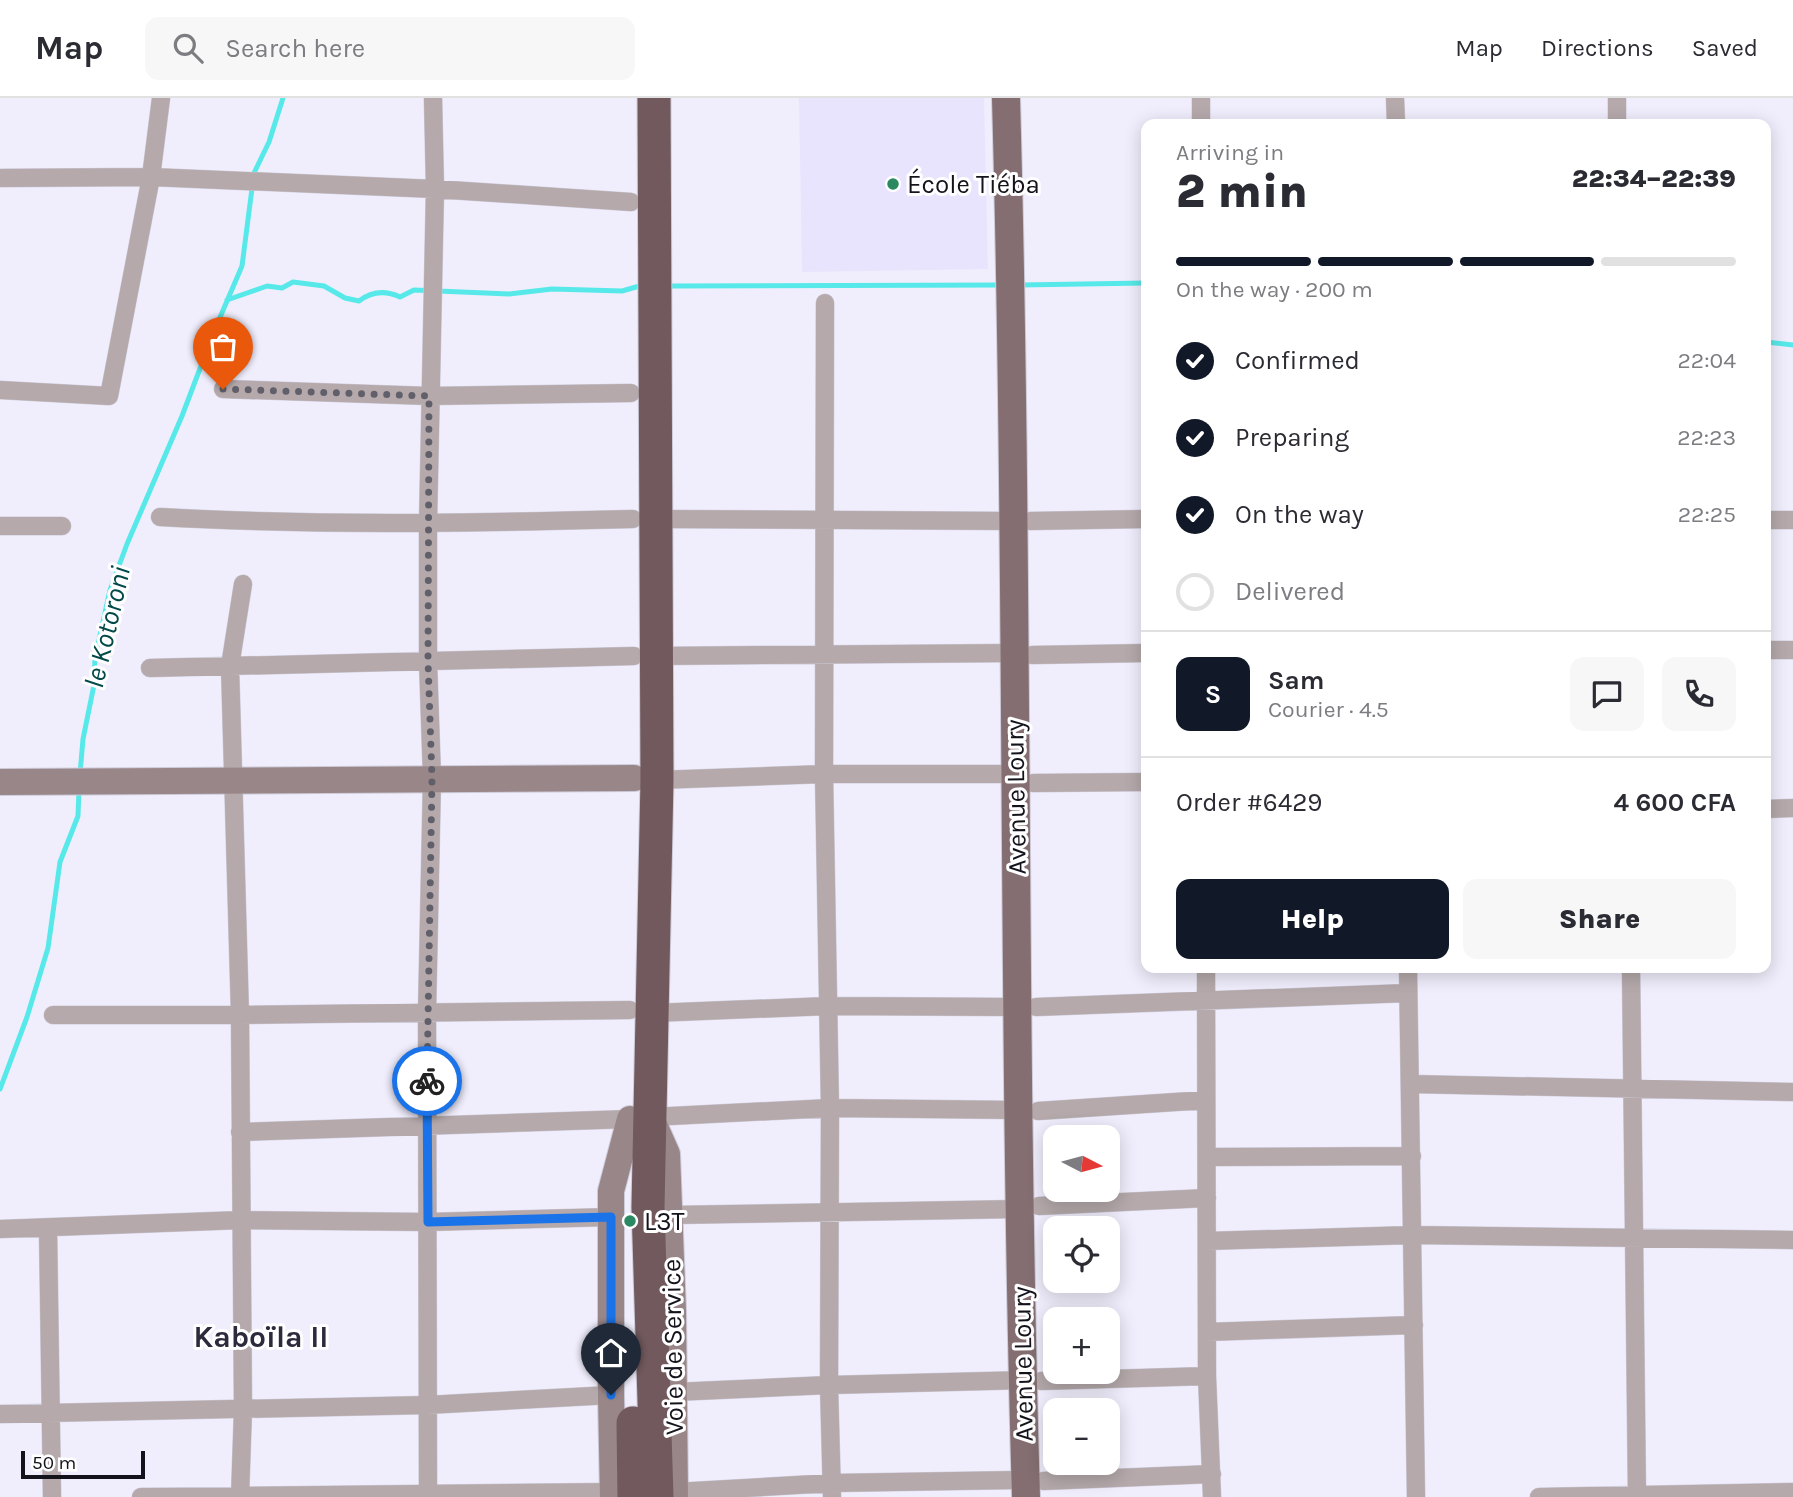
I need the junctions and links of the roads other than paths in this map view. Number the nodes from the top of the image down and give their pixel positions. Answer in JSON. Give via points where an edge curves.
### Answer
{"nodes":[{"id":1,"x":161,"y":98,"type":"edge"},
{"id":2,"x":433,"y":98,"type":"edge"},
{"id":3,"x":634,"y":98,"type":"edge"},
{"id":4,"x":654,"y":98,"type":"edge"},
{"id":5,"x":1006,"y":98,"type":"edge"},
{"id":6,"x":1024,"y":98,"type":"edge"},
{"id":7,"x":1201,"y":98,"type":"edge"},
{"id":8,"x":1395,"y":98,"type":"edge"},
{"id":9,"x":1617,"y":98,"type":"edge"},
{"id":10,"x":1201,"y":119,"type":"edge"},
{"id":11,"x":1396,"y":119,"type":"edge"},
{"id":12,"x":1617,"y":119,"type":"edge"},
{"id":13,"x":150,"y":177,"type":"junction"},
{"id":14,"x":0,"y":178,"type":"edge"},
{"id":15,"x":435,"y":189,"type":"junction"},
{"id":16,"x":631,"y":202,"type":"junction"},
{"id":17,"x":642,"y":266,"type":"junction"},
{"id":18,"x":1020,"y":286,"type":"junction"},
{"id":19,"x":825,"y":303,"type":"dead end"},
{"id":20,"x":642,"y":307,"type":"junction"},
{"id":21,"x":223,"y":389,"type":"dead end"},
{"id":22,"x":0,"y":390,"type":"edge"},
{"id":23,"x":631,"y":393,"type":"junction"},
{"id":24,"x":429,"y":396,"type":"junction"},
{"id":25,"x":160,"y":517,"type":"dead end"},
{"id":26,"x":644,"y":519,"type":"junction"},
{"id":27,"x":1141,"y":519,"type":"edge"},
{"id":28,"x":1771,"y":520,"type":"edge"},
{"id":29,"x":1793,"y":520,"type":"edge"},
{"id":30,"x":825,"y":521,"type":"junction"},
{"id":31,"x":1021,"y":521,"type":"junction"},
{"id":32,"x":428,"y":524,"type":"junction"},
{"id":33,"x":0,"y":526,"type":"edge"},
{"id":34,"x":62,"y":526,"type":"dead end"},
{"id":35,"x":243,"y":584,"type":"dead end"},
{"id":36,"x":1771,"y":650,"type":"edge"},
{"id":37,"x":1793,"y":650,"type":"edge"},
{"id":38,"x":1141,"y":653,"type":"edge"},
{"id":39,"x":1022,"y":654,"type":"junction"},
{"id":40,"x":645,"y":656,"type":"junction"},
{"id":41,"x":825,"y":657,"type":"junction"},
{"id":42,"x":428,"y":661,"type":"junction"},
{"id":43,"x":230,"y":666,"type":"junction"},
{"id":44,"x":150,"y":668,"type":"dead end"},
{"id":45,"x":824,"y":774,"type":"junction"},
{"id":46,"x":432,"y":778,"type":"junction"},
{"id":47,"x":646,"y":779,"type":"junction"},
{"id":48,"x":1025,"y":779,"type":"junction"},
{"id":49,"x":0,"y":782,"type":"edge"},
{"id":50,"x":234,"y":782,"type":"junction"},
{"id":51,"x":1141,"y":782,"type":"edge"},
{"id":52,"x":1793,"y":808,"type":"edge"},
{"id":53,"x":1771,"y":809,"type":"edge"},
{"id":54,"x":1206,"y":973,"type":"edge"},
{"id":55,"x":1408,"y":973,"type":"edge"},
{"id":56,"x":1631,"y":973,"type":"edge"},
{"id":57,"x":1408,"y":993,"type":"junction"},
{"id":58,"x":1207,"y":1002,"type":"junction"},
{"id":59,"x":828,"y":1006,"type":"junction"},
{"id":60,"x":1027,"y":1007,"type":"junction"},
{"id":61,"x":642,"y":1011,"type":"junction"},
{"id":62,"x":427,"y":1013,"type":"junction"},
{"id":63,"x":52,"y":1015,"type":"dead end"},
{"id":64,"x":240,"y":1015,"type":"junction"},
{"id":65,"x":1411,"y":1084,"type":"junction"},
{"id":66,"x":1631,"y":1090,"type":"junction"},
{"id":67,"x":1793,"y":1092,"type":"edge"},
{"id":68,"x":1206,"y":1100,"type":"junction"},
{"id":69,"x":830,"y":1108,"type":"junction"},
{"id":70,"x":1028,"y":1111,"type":"junction"},
{"id":71,"x":640,"y":1118,"type":"junction"},
{"id":72,"x":427,"y":1124,"type":"junction"},
{"id":73,"x":240,"y":1132,"type":"junction"},
{"id":74,"x":1412,"y":1156,"type":"junction"},
{"id":75,"x":1208,"y":1157,"type":"junction"},
{"id":76,"x":1207,"y":1198,"type":"junction"},
{"id":77,"x":1029,"y":1208,"type":"junction"},
{"id":78,"x":828,"y":1212,"type":"junction"},
{"id":79,"x":670,"y":1215,"type":"junction"},
{"id":80,"x":611,"y":1217,"type":"junction"},
{"id":81,"x":242,"y":1220,"type":"junction"},
{"id":82,"x":428,"y":1222,"type":"junction"},
{"id":83,"x":48,"y":1228,"type":"junction"},
{"id":84,"x":0,"y":1229,"type":"edge"},
{"id":85,"x":1412,"y":1235,"type":"junction"},
{"id":86,"x":1635,"y":1239,"type":"junction"},
{"id":87,"x":1793,"y":1240,"type":"edge"},
{"id":88,"x":1207,"y":1241,"type":"junction"},
{"id":89,"x":1414,"y":1325,"type":"junction"},
{"id":90,"x":1207,"y":1332,"type":"junction"},
{"id":91,"x":1207,"y":1376,"type":"junction"},
{"id":92,"x":1033,"y":1381,"type":"junction"},
{"id":93,"x":829,"y":1385,"type":"junction"},
{"id":94,"x":674,"y":1392,"type":"junction"},
{"id":95,"x":611,"y":1395,"type":"junction"},
{"id":96,"x":427,"y":1405,"type":"junction"},
{"id":97,"x":243,"y":1409,"type":"junction"},
{"id":98,"x":52,"y":1412,"type":"junction"},
{"id":99,"x":0,"y":1414,"type":"edge"},
{"id":100,"x":1212,"y":1474,"type":"junction"},
{"id":101,"x":1034,"y":1489,"type":"edge"},
{"id":102,"x":832,"y":1490,"type":"edge"},
{"id":103,"x":1793,"y":1492,"type":"edge"},
{"id":104,"x":620,"y":1495,"type":"edge"},
{"id":105,"x":669,"y":1495,"type":"edge"},
{"id":106,"x":240,"y":1496,"type":"edge"},
{"id":107,"x":428,"y":1496,"type":"edge"},
{"id":108,"x":1637,"y":1496,"type":"edge"},
{"id":109,"x":52,"y":1497,"type":"edge"},
{"id":110,"x":141,"y":1497,"type":"edge"},
{"id":111,"x":1212,"y":1497,"type":"edge"},
{"id":112,"x":1416,"y":1497,"type":"edge"},
{"id":113,"x":1539,"y":1497,"type":"edge"}],
"edges":[{"from":1,"to":13,"type":"street"},
{"from":2,"to":15,"type":"street"},
{"from":3,"to":16,"type":"highway"},
{"from":4,"to":17,"type":"highway"},
{"from":5,"to":18,"type":"main road","name":"Avenue Loury"},
{"from":6,"to":18,"type":"main road","name":"Avenue Loury"},
{"from":7,"to":10,"type":"street"},
{"from":8,"to":11,"type":"street"},
{"from":9,"to":12,"type":"street"},
{"from":13,"to":14,"type":"street"},
{"from":13,"to":15,"type":"street"},
{"from":13,"to":22,"type":"street","via":[[109,396]]},
{"from":15,"to":16,"type":"street"},
{"from":15,"to":24,"type":"street"},
{"from":16,"to":17,"type":"highway"},
{"from":17,"to":20,"type":"highway"},
{"from":18,"to":31,"type":"main road","name":"Avenue Loury"},
{"from":19,"to":30,"type":"street"},
{"from":20,"to":23,"type":"highway"},
{"from":20,"to":26,"type":"highway"},
{"from":21,"to":24,"type":"street"},
{"from":23,"to":24,"type":"street"},
{"from":23,"to":26,"type":"highway"},
{"from":24,"to":32,"type":"street"},
{"from":25,"to":32,"type":"street"},
{"from":26,"to":30,"type":"street"},
{"from":26,"to":32,"type":"street"},
{"from":26,"to":40,"type":"highway"},
{"from":27,"to":31,"type":"street"},
{"from":28,"to":29,"type":"street"},
{"from":30,"to":31,"type":"street"},
{"from":30,"to":41,"type":"street"},
{"from":31,"to":39,"type":"main road","name":"Avenue Loury"},
{"from":32,"to":42,"type":"street"},
{"from":33,"to":34,"type":"street"},
{"from":35,"to":43,"type":"street"},
{"from":36,"to":37,"type":"street"},
{"from":38,"to":39,"type":"street"},
{"from":39,"to":41,"type":"street"},
{"from":39,"to":48,"type":"main road","name":"Avenue Loury"},
{"from":40,"to":41,"type":"street"},
{"from":40,"to":42,"type":"street"},
{"from":40,"to":47,"type":"highway"},
{"from":41,"to":45,"type":"street"},
{"from":42,"to":43,"type":"street"},
{"from":42,"to":46,"type":"street"},
{"from":43,"to":44,"type":"street"},
{"from":43,"to":50,"type":"street"},
{"from":45,"to":47,"type":"street"},
{"from":45,"to":48,"type":"street"},
{"from":45,"to":59,"type":"street"},
{"from":46,"to":47,"type":"main road"},
{"from":46,"to":50,"type":"main road"},
{"from":46,"to":62,"type":"street"},
{"from":47,"to":61,"type":"highway"},
{"from":48,"to":51,"type":"street"},
{"from":48,"to":60,"type":"main road","name":"Avenue Loury"},
{"from":49,"to":50,"type":"main road"},
{"from":50,"to":64,"type":"street"},
{"from":52,"to":53,"type":"street"},
{"from":54,"to":58,"type":"street"},
{"from":55,"to":57,"type":"street"},
{"from":56,"to":66,"type":"street"},
{"from":57,"to":58,"type":"street"},
{"from":57,"to":65,"type":"street"},
{"from":58,"to":60,"type":"street"},
{"from":58,"to":68,"type":"street"},
{"from":59,"to":60,"type":"street"},
{"from":59,"to":61,"type":"street"},
{"from":59,"to":69,"type":"street"},
{"from":60,"to":70,"type":"main road","name":"Avenue Loury"},
{"from":61,"to":62,"type":"street"},
{"from":61,"to":71,"type":"highway"},
{"from":62,"to":64,"type":"street"},
{"from":62,"to":72,"type":"street"},
{"from":63,"to":64,"type":"street"},
{"from":64,"to":73,"type":"street"},
{"from":65,"to":66,"type":"street"},
{"from":65,"to":74,"type":"street"},
{"from":66,"to":67,"type":"street"},
{"from":66,"to":86,"type":"street"},
{"from":68,"to":70,"type":"street"},
{"from":68,"to":75,"type":"street"},
{"from":69,"to":70,"type":"street"},
{"from":69,"to":71,"type":"street"},
{"from":69,"to":78,"type":"street"},
{"from":70,"to":77,"type":"main road","name":"Avenue Loury"},
{"from":71,"to":72,"type":"street"},
{"from":71,"to":79,"type":"main road","name":"Voie de Service","via":[[667,1154]]},
{"from":71,"to":80,"type":"main road","via":[[611,1191]]},
{"from":71,"to":104,"type":"highway"},
{"from":71,"to":105,"type":"highway"},
{"from":72,"to":73,"type":"street"},
{"from":72,"to":82,"type":"street"},
{"from":73,"to":81,"type":"street"},
{"from":74,"to":75,"type":"street"},
{"from":74,"to":85,"type":"street"},
{"from":75,"to":76,"type":"street"},
{"from":76,"to":77,"type":"street"},
{"from":76,"to":88,"type":"street"},
{"from":77,"to":78,"type":"street"},
{"from":77,"to":92,"type":"main road","name":"Avenue Loury"},
{"from":78,"to":79,"type":"street"},
{"from":78,"to":93,"type":"street"},
{"from":79,"to":94,"type":"main road","name":"Voie de Service"},
{"from":80,"to":82,"type":"street"},
{"from":80,"to":95,"type":"main road"},
{"from":81,"to":82,"type":"street"},
{"from":81,"to":83,"type":"street"},
{"from":81,"to":97,"type":"street"},
{"from":82,"to":96,"type":"street"},
{"from":83,"to":84,"type":"street"},
{"from":83,"to":98,"type":"street"},
{"from":85,"to":86,"type":"street"},
{"from":85,"to":88,"type":"street"},
{"from":85,"to":89,"type":"street"},
{"from":86,"to":87,"type":"street"},
{"from":86,"to":108,"type":"street"},
{"from":88,"to":90,"type":"street"},
{"from":89,"to":90,"type":"street"},
{"from":89,"to":112,"type":"street"},
{"from":90,"to":91,"type":"street"},
{"from":91,"to":92,"type":"street"},
{"from":91,"to":100,"type":"street"},
{"from":92,"to":93,"type":"street"},
{"from":92,"to":101,"type":"main road","name":"Avenue Loury"},
{"from":93,"to":94,"type":"street"},
{"from":93,"to":102,"type":"street"},
{"from":94,"to":105,"type":"main road","name":"Voie de Service"},
{"from":95,"to":96,"type":"street"},
{"from":95,"to":104,"type":"main road"},
{"from":96,"to":97,"type":"street"},
{"from":96,"to":107,"type":"street"},
{"from":97,"to":98,"type":"street"},
{"from":97,"to":106,"type":"street"},
{"from":98,"to":99,"type":"street"},
{"from":98,"to":109,"type":"street"},
{"from":100,"to":101,"type":"street"},
{"from":100,"to":111,"type":"street"},
{"from":101,"to":102,"type":"street"},
{"from":102,"to":105,"type":"street"},
{"from":103,"to":108,"type":"street"},
{"from":104,"to":107,"type":"street"},
{"from":106,"to":107,"type":"street"},
{"from":106,"to":110,"type":"street"},
{"from":108,"to":113,"type":"street"}]}
